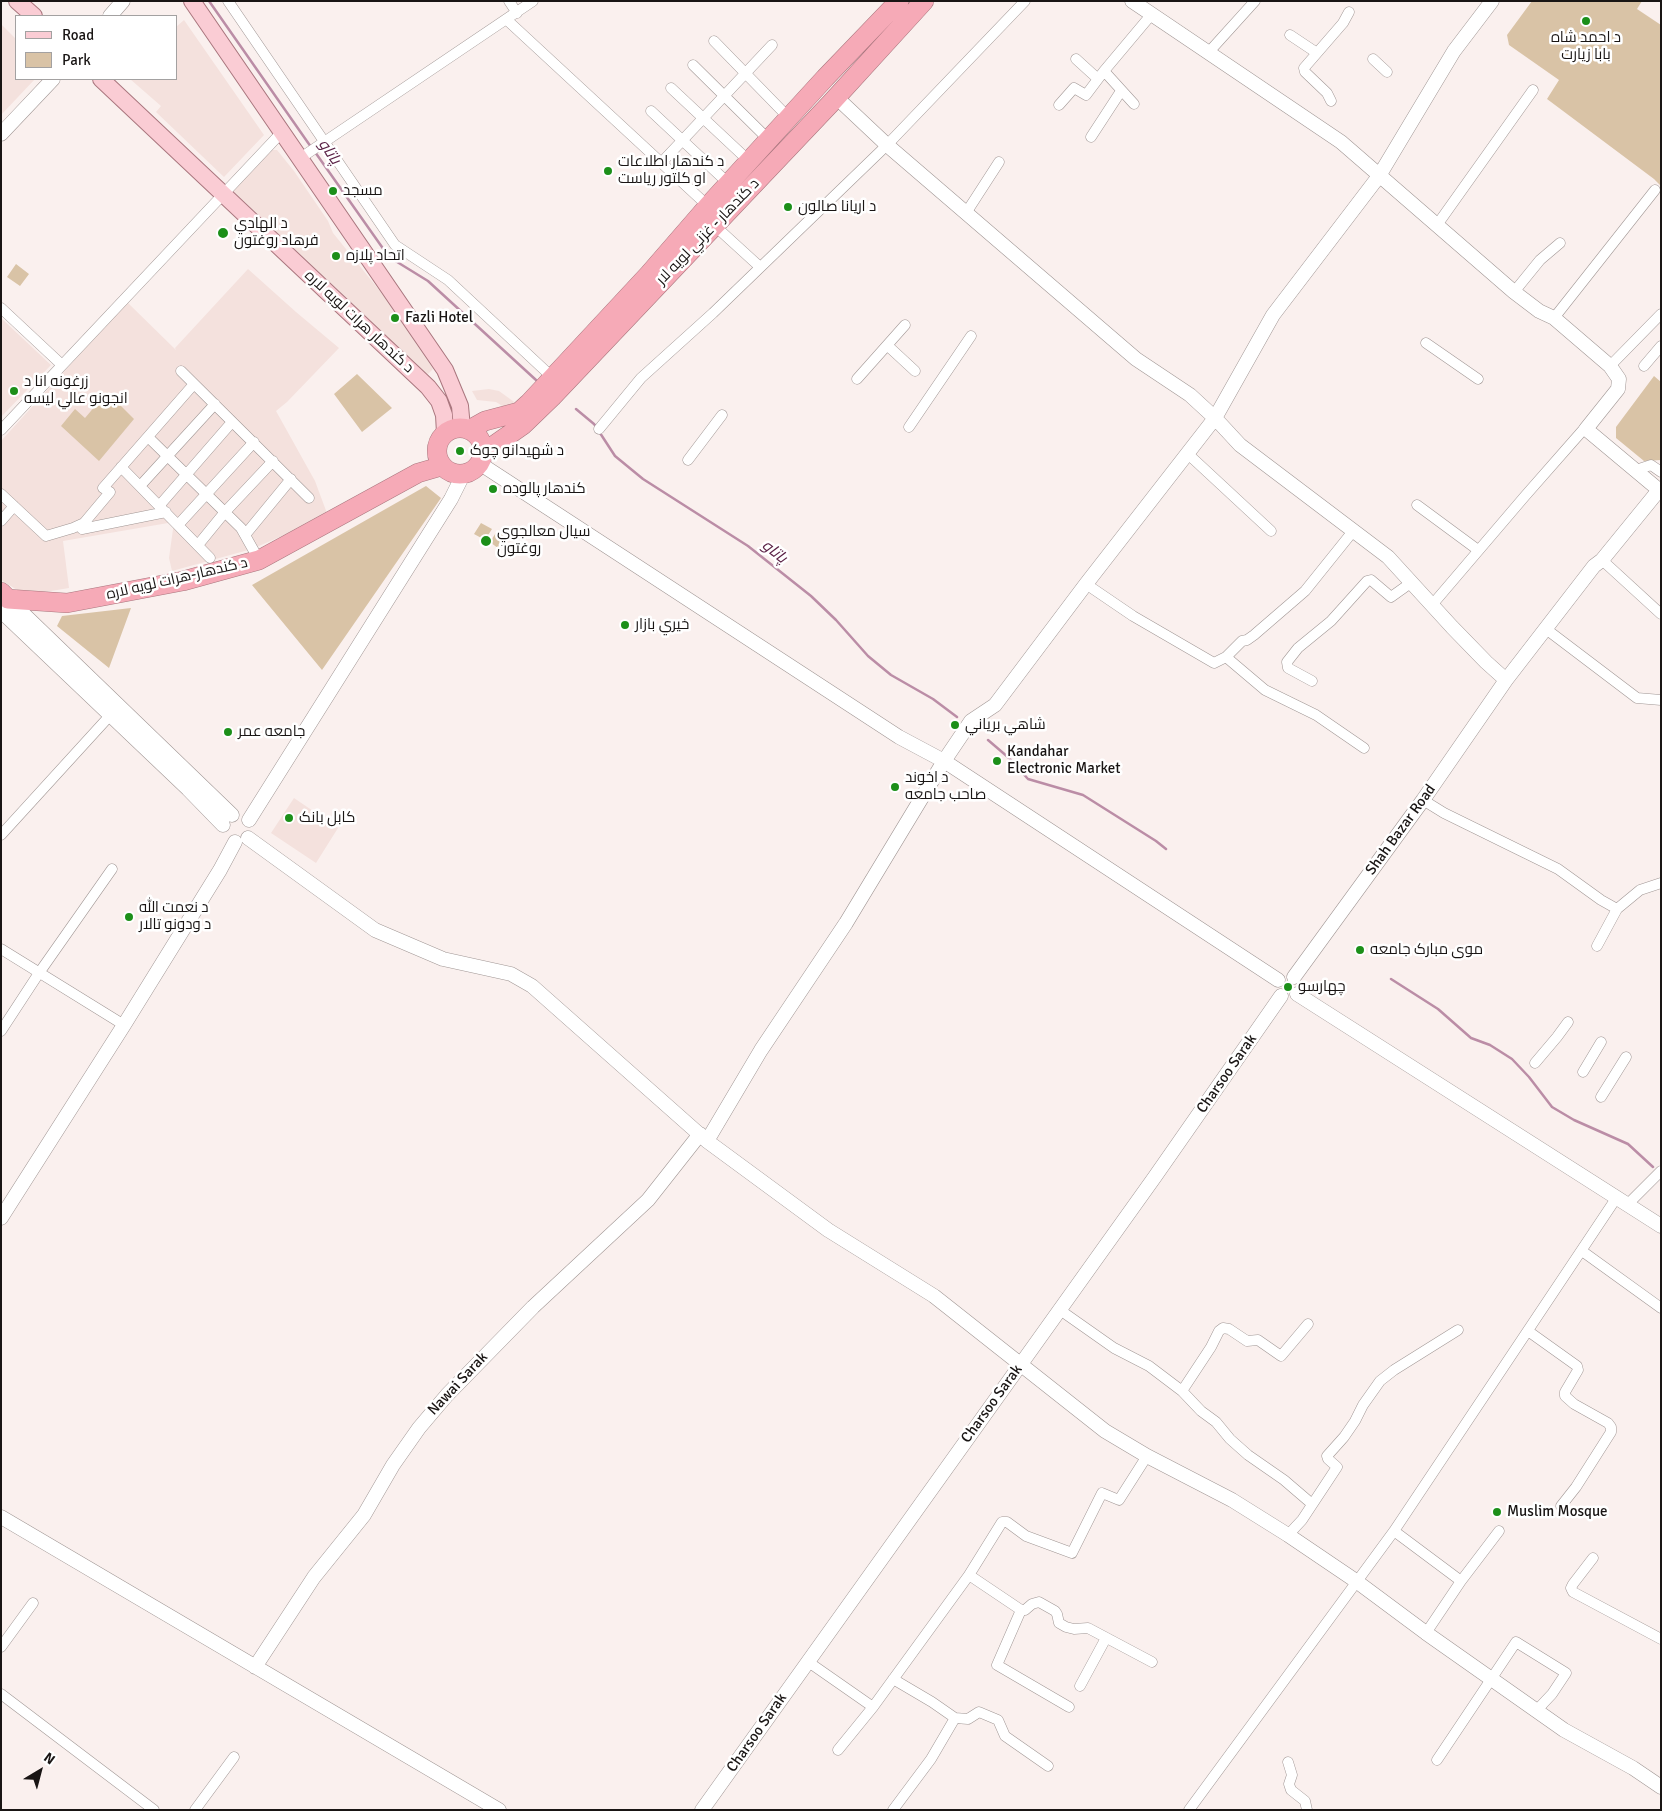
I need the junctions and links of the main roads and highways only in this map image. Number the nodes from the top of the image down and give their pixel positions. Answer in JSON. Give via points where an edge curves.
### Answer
{"nodes":[{"id":1,"x":17,"y":1,"type":"edge"},
{"id":2,"x":192,"y":1,"type":"edge"},
{"id":3,"x":899,"y":1,"type":"edge"},
{"id":4,"x":924,"y":1,"type":"edge"},
{"id":5,"x":33,"y":15,"type":"edge"},
{"id":6,"x":102,"y":80,"type":"edge"},
{"id":7,"x":459,"y":430,"type":"junction"},
{"id":8,"x":475,"y":463,"type":"junction"},
{"id":9,"x":442,"y":466,"type":"junction"},
{"id":10,"x":3,"y":602,"type":"edge"}],
"edges":[{"from":1,"to":5,"type":"main road"},
{"from":2,"to":7,"type":"main road","via":[[282,133],[302,157],[445,370],[460,406]]},
{"from":3,"to":7,"type":"highway","name":"د کندهار - غزني لويه لار","via":[[728,183],[529,403],[518,412]]},
{"from":4,"to":8,"type":"highway","name":"د کندهار - غزني لويه لار","via":[[524,425]]},
{"from":6,"to":7,"type":"main road","name":"د کندهار هرات لویه لاره","via":[[428,387],[439,401],[444,415]]},
{"from":7,"to":8,"type":"highway","via":[[480,440]]},
{"from":7,"to":9,"type":"highway","via":[[440,440],[437,448]]},
{"from":8,"to":9,"type":"highway","via":[[456,474]]},
{"from":9,"to":10,"type":"highway","name":"د کندهار-هرات لويه لاره","via":[[418,473],[259,560],[183,581],[67,603]]}]}
